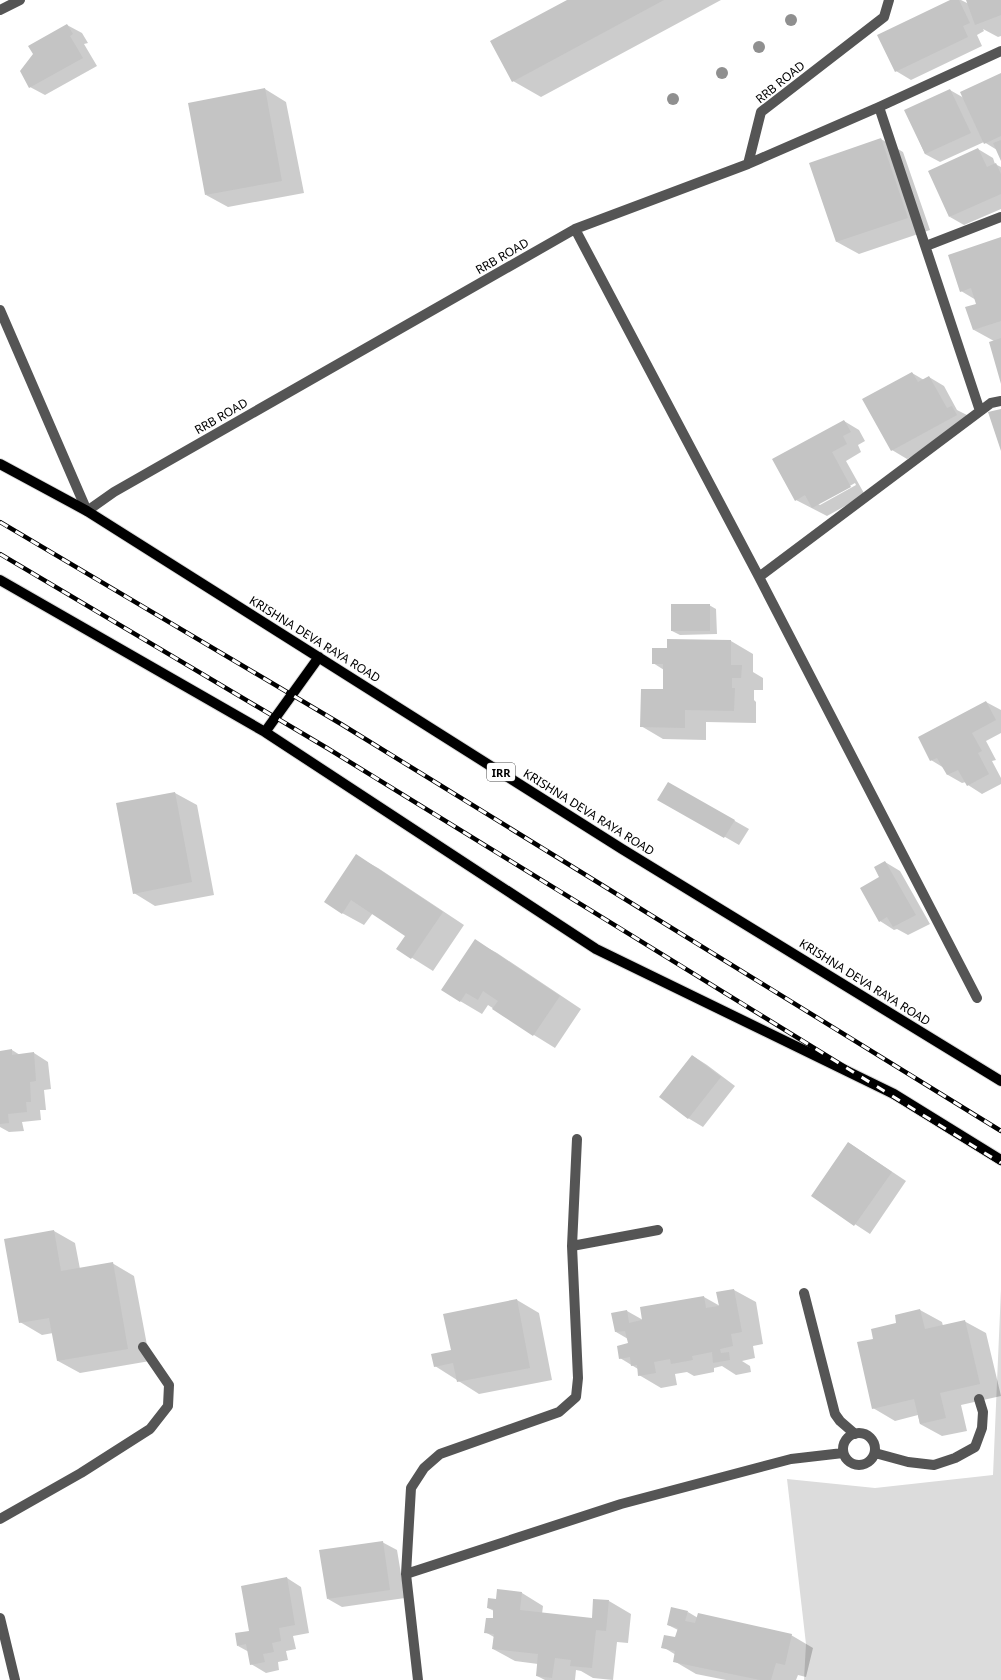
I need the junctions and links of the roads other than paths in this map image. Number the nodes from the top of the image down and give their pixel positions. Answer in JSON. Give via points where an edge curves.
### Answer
{"nodes":[{"id":1,"x":20,"y":0,"type":"edge"},
{"id":2,"x":889,"y":0,"type":"edge"},
{"id":3,"x":0,"y":10,"type":"edge"},
{"id":4,"x":1001,"y":51,"type":"edge"},
{"id":5,"x":879,"y":107,"type":"junction"},
{"id":6,"x":748,"y":164,"type":"junction"},
{"id":7,"x":1001,"y":217,"type":"edge"},
{"id":8,"x":575,"y":229,"type":"junction"},
{"id":9,"x":926,"y":246,"type":"junction"},
{"id":10,"x":0,"y":310,"type":"edge"},
{"id":11,"x":1001,"y":401,"type":"edge"},
{"id":12,"x":980,"y":411,"type":"junction"},
{"id":13,"x":0,"y":464,"type":"edge"},
{"id":14,"x":87,"y":511,"type":"junction"},
{"id":15,"x":759,"y":577,"type":"junction"},
{"id":16,"x":0,"y":580,"type":"edge"},
{"id":17,"x":319,"y":658,"type":"junction"},
{"id":18,"x":265,"y":732,"type":"junction"},
{"id":19,"x":977,"y":998,"type":"dead end"},
{"id":20,"x":1001,"y":1081,"type":"edge"},
{"id":21,"x":577,"y":1139,"type":"dead end"},
{"id":22,"x":1001,"y":1160,"type":"edge"},
{"id":23,"x":658,"y":1230,"type":"dead end"},
{"id":24,"x":572,"y":1246,"type":"junction"},
{"id":25,"x":804,"y":1293,"type":"dead end"},
{"id":26,"x":143,"y":1347,"type":"dead end"},
{"id":27,"x":979,"y":1399,"type":"dead end"},
{"id":28,"x":855,"y":1434,"type":"junction"},
{"id":29,"x":843,"y":1453,"type":"junction"},
{"id":30,"x":875,"y":1453,"type":"junction"},
{"id":31,"x":0,"y":1519,"type":"edge"},
{"id":32,"x":406,"y":1574,"type":"junction"},
{"id":33,"x":0,"y":1619,"type":"edge"},
{"id":34,"x":15,"y":1680,"type":"edge"},
{"id":35,"x":418,"y":1680,"type":"edge"}],
"edges":[{"from":1,"to":3,"type":"street"},
{"from":2,"to":6,"type":"street","name":"RRB ROAD","via":[[884,17],[762,112]]},
{"from":4,"to":5,"type":"street"},
{"from":5,"to":6,"type":"street"},
{"from":5,"to":9,"type":"street"},
{"from":6,"to":8,"type":"street","name":"RRB ROAD"},
{"from":7,"to":9,"type":"street"},
{"from":8,"to":14,"type":"street","name":"RRB ROAD","via":[[114,492]]},
{"from":8,"to":15,"type":"street"},
{"from":9,"to":12,"type":"street"},
{"from":10,"to":14,"type":"street"},
{"from":11,"to":12,"type":"street","via":[[991,403]]},
{"from":12,"to":15,"type":"street"},
{"from":13,"to":14,"type":"main road","name":"KRISHNA DEVA RAYA ROAD","number":"IRR"},
{"from":14,"to":17,"type":"main road","name":"KRISHNA DEVA RAYA ROAD","number":"IRR"},
{"from":15,"to":19,"type":"street"},
{"from":16,"to":18,"type":"main road"},
{"from":17,"to":18,"type":"main road"},
{"from":17,"to":20,"type":"main road","name":"KRISHNA DEVA RAYA ROAD","number":"IRR","via":[[629,853]]},
{"from":18,"to":22,"type":"main road","via":[[596,949],[894,1094]]},
{"from":21,"to":24,"type":"street"},
{"from":23,"to":24,"type":"street"},
{"from":24,"to":32,"type":"street","via":[[578,1378],[576,1397],[559,1412],[440,1454],[424,1468],[411,1488]]},
{"from":25,"to":28,"type":"street","via":[[835,1414]]},
{"from":26,"to":31,"type":"street","via":[[169,1385],[168,1406],[150,1429],[81,1473]]},
{"from":27,"to":30,"type":"street","via":[[983,1412],[982,1428],[975,1447],[955,1458],[934,1465],[908,1462]]},
{"from":28,"to":29,"type":"street","via":[[848,1438]]},
{"from":28,"to":30,"type":"street","via":[[871,1438],[875,1445]]},
{"from":29,"to":30,"type":"street","via":[[855,1464],[863,1464],[871,1460]]},
{"from":29,"to":32,"type":"street","via":[[791,1459],[621,1504]]},
{"from":32,"to":35,"type":"street"},
{"from":33,"to":34,"type":"street"}]}
